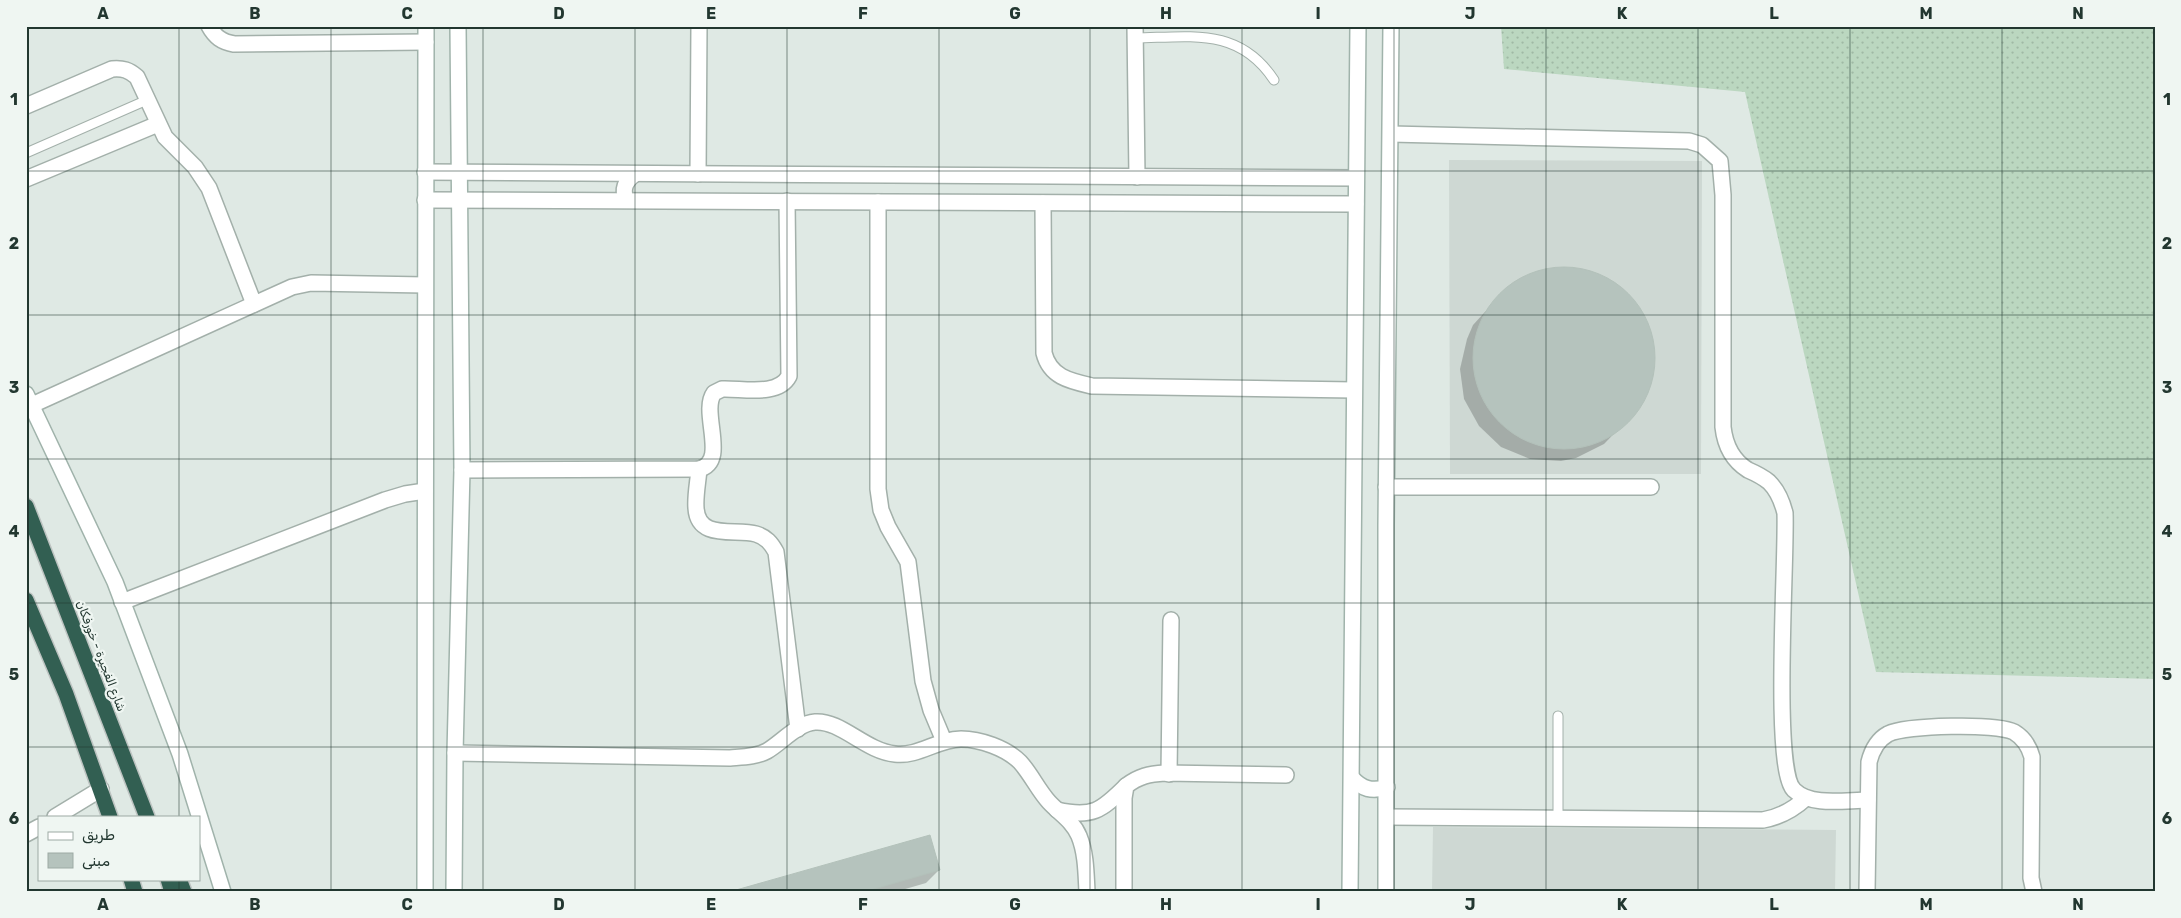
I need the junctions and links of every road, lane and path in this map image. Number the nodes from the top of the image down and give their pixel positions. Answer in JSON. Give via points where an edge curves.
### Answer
{"nodes":[{"id":1,"x":209,"y":26,"type":"edge"},
{"id":2,"x":458,"y":26,"type":"edge"},
{"id":3,"x":699,"y":26,"type":"edge"},
{"id":4,"x":1358,"y":26,"type":"edge"},
{"id":5,"x":1391,"y":26,"type":"edge"},
{"id":6,"x":1136,"y":32,"type":"edge"},
{"id":7,"x":426,"y":34,"type":"edge"},
{"id":8,"x":1274,"y":80,"type":"dead end"},
{"id":9,"x":147,"y":100,"type":"junction"},
{"id":10,"x":26,"y":106,"type":"edge"},
{"id":11,"x":158,"y":124,"type":"junction"},
{"id":12,"x":1391,"y":134,"type":"junction"},
{"id":13,"x":26,"y":153,"type":"edge"},
{"id":14,"x":425,"y":172,"type":"junction"},
{"id":15,"x":459,"y":172,"type":"junction"},
{"id":16,"x":635,"y":174,"type":"junction"},
{"id":17,"x":698,"y":174,"type":"junction"},
{"id":18,"x":1137,"y":177,"type":"junction"},
{"id":19,"x":1231,"y":178,"type":"junction"},
{"id":20,"x":1356,"y":178,"type":"junction"},
{"id":21,"x":26,"y":179,"type":"edge"},
{"id":22,"x":425,"y":200,"type":"junction"},
{"id":23,"x":459,"y":200,"type":"junction"},
{"id":24,"x":626,"y":200,"type":"junction"},
{"id":25,"x":787,"y":201,"type":"junction"},
{"id":26,"x":878,"y":202,"type":"junction"},
{"id":27,"x":1042,"y":203,"type":"junction"},
{"id":28,"x":1226,"y":203,"type":"junction"},
{"id":29,"x":1356,"y":204,"type":"junction"},
{"id":30,"x":425,"y":285,"type":"junction"},
{"id":31,"x":254,"y":304,"type":"junction"},
{"id":32,"x":1354,"y":390,"type":"junction"},
{"id":33,"x":29,"y":399,"type":"edge"},
{"id":34,"x":699,"y":469,"type":"junction"},
{"id":35,"x":462,"y":470,"type":"junction"},
{"id":36,"x":1386,"y":486,"type":"junction"},
{"id":37,"x":1651,"y":486,"type":"dead end"},
{"id":38,"x":425,"y":491,"type":"junction"},
{"id":39,"x":26,"y":506,"type":"edge"},
{"id":40,"x":26,"y":600,"type":"edge"},
{"id":41,"x":122,"y":602,"type":"junction"},
{"id":42,"x":1171,"y":620,"type":"dead end"},
{"id":43,"x":1558,"y":716,"type":"dead end"},
{"id":44,"x":798,"y":729,"type":"junction"},
{"id":45,"x":944,"y":741,"type":"junction"},
{"id":46,"x":455,"y":753,"type":"junction"},
{"id":47,"x":1169,"y":774,"type":"junction"},
{"id":48,"x":1286,"y":775,"type":"dead end"},
{"id":49,"x":1352,"y":778,"type":"junction"},
{"id":50,"x":1126,"y":786,"type":"junction"},
{"id":51,"x":1387,"y":787,"type":"junction"},
{"id":52,"x":101,"y":789,"type":"junction"},
{"id":53,"x":1806,"y":798,"type":"junction"},
{"id":54,"x":1868,"y":800,"type":"junction"},
{"id":55,"x":1057,"y":810,"type":"junction"},
{"id":56,"x":148,"y":815,"type":"edge"},
{"id":57,"x":57,"y":816,"type":"edge"},
{"id":58,"x":110,"y":816,"type":"edge"},
{"id":59,"x":199,"y":816,"type":"edge"},
{"id":60,"x":1387,"y":817,"type":"junction"},
{"id":61,"x":200,"y":818,"type":"edge"},
{"id":62,"x":1558,"y":818,"type":"junction"},
{"id":63,"x":38,"y":827,"type":"edge"},
{"id":64,"x":26,"y":834,"type":"edge"},
{"id":65,"x":131,"y":880,"type":"edge"},
{"id":66,"x":168,"y":880,"type":"edge"},
{"id":67,"x":179,"y":880,"type":"edge"},
{"id":68,"x":136,"y":892,"type":"edge"},
{"id":69,"x":172,"y":892,"type":"edge"},
{"id":70,"x":184,"y":892,"type":"edge"},
{"id":71,"x":223,"y":892,"type":"edge"},
{"id":72,"x":426,"y":892,"type":"edge"},
{"id":73,"x":454,"y":892,"type":"edge"},
{"id":74,"x":1087,"y":892,"type":"edge"},
{"id":75,"x":1124,"y":892,"type":"edge"},
{"id":76,"x":1350,"y":892,"type":"edge"},
{"id":77,"x":1386,"y":892,"type":"edge"},
{"id":78,"x":1867,"y":892,"type":"edge"},
{"id":79,"x":2034,"y":892,"type":"edge"}],
"edges":[{"from":1,"to":7,"type":"street","via":[[216,37],[234,44]]},
{"from":2,"to":15,"type":"street"},
{"from":3,"to":17,"type":"street"},
{"from":4,"to":20,"type":"street"},
{"from":5,"to":12,"type":"street"},
{"from":6,"to":8,"type":"lane","via":[[1222,39],[1252,54]]},
{"from":6,"to":18,"type":"street"},
{"from":7,"to":14,"type":"street"},
{"from":9,"to":10,"type":"street","via":[[137,77],[118,68]]},
{"from":9,"to":11,"type":"street"},
{"from":9,"to":13,"type":"lane"},
{"from":11,"to":21,"type":"street"},
{"from":11,"to":31,"type":"street","via":[[209,188]]},
{"from":12,"to":36,"type":"street"},
{"from":12,"to":53,"type":"street","via":[[1689,141],[1702,145],[1720,161],[1724,195],[1723,427],[1729,450],[1736,460],[1767,480],[1782,501],[1785,513],[1784,756],[1793,790]]},
{"from":14,"to":15,"type":"street"},
{"from":14,"to":22,"type":"street"},
{"from":15,"to":16,"type":"street"},
{"from":15,"to":23,"type":"street"},
{"from":16,"to":17,"type":"street"},
{"from":16,"to":24,"type":"street","via":[[626,182]]},
{"from":17,"to":18,"type":"street"},
{"from":18,"to":19,"type":"street"},
{"from":19,"to":20,"type":"street"},
{"from":19,"to":28,"type":"street","via":[[1232,192]]},
{"from":20,"to":29,"type":"street"},
{"from":22,"to":23,"type":"street"},
{"from":22,"to":30,"type":"street"},
{"from":23,"to":24,"type":"street"},
{"from":23,"to":35,"type":"street"},
{"from":24,"to":25,"type":"street"},
{"from":25,"to":26,"type":"street"},
{"from":25,"to":34,"type":"street","via":[[789,376],[776,388],[722,389],[714,393],[710,405],[713,457],[706,467]]},
{"from":26,"to":27,"type":"street"},
{"from":26,"to":45,"type":"street","via":[[878,489],[881,510],[908,562],[923,681]]},
{"from":27,"to":28,"type":"street"},
{"from":27,"to":32,"type":"street","via":[[1044,353],[1046,362],[1061,377],[1092,386]]},
{"from":28,"to":29,"type":"street"},
{"from":29,"to":32,"type":"street"},
{"from":30,"to":31,"type":"street","via":[[311,283],[292,287]]},
{"from":30,"to":38,"type":"street"},
{"from":31,"to":33,"type":"street"},
{"from":32,"to":49,"type":"street"},
{"from":33,"to":41,"type":"street"},
{"from":34,"to":35,"type":"street"},
{"from":34,"to":44,"type":"street","via":[[696,507],[700,521],[713,530],[756,534],[771,543],[776,552]]},
{"from":35,"to":46,"type":"street"},
{"from":36,"to":37,"type":"street"},
{"from":36,"to":51,"type":"street"},
{"from":38,"to":41,"type":"street","via":[[395,496]]},
{"from":38,"to":72,"type":"street"},
{"from":39,"to":56,"type":"highway","name":"شارع الفجيرة - خورفكان"},
{"from":40,"to":52,"type":"highway","via":[[66,694]]},
{"from":41,"to":59,"type":"street","via":[[180,754]]},
{"from":42,"to":47,"type":"street"},
{"from":43,"to":62,"type":"lane"},
{"from":44,"to":45,"type":"street","via":[[812,722],[822,722],[835,726],[875,750],[897,754]]},
{"from":44,"to":46,"type":"street","via":[[765,752],[730,758]]},
{"from":45,"to":55,"type":"street","via":[[975,740],[1010,755],[1019,761]]},
{"from":46,"to":73,"type":"street"},
{"from":47,"to":48,"type":"street"},
{"from":47,"to":50,"type":"street","via":[[1137,777]]},
{"from":49,"to":51,"type":"street","via":[[1368,789]]},
{"from":49,"to":76,"type":"street"},
{"from":50,"to":55,"type":"street","via":[[1099,809],[1082,815]]},
{"from":50,"to":75,"type":"street"},
{"from":51,"to":60,"type":"street"},
{"from":52,"to":57,"type":"street"},
{"from":52,"to":58,"type":"highway"},
{"from":53,"to":54,"type":"street"},
{"from":53,"to":62,"type":"street","via":[[1791,811],[1763,820]]},
{"from":54,"to":78,"type":"street"},
{"from":54,"to":79,"type":"street","via":[[1870,757],[1877,743],[1886,735],[1916,728],[2000,728],[2012,731],[2029,746],[2032,756],[2031,878]]},
{"from":55,"to":74,"type":"street","via":[[1072,825],[1083,845]]},
{"from":60,"to":62,"type":"street"},
{"from":60,"to":77,"type":"street"},
{"from":61,"to":71,"type":"street"},
{"from":63,"to":64,"type":"street"},
{"from":65,"to":68,"type":"highway"},
{"from":66,"to":69,"type":"highway"},
{"from":67,"to":70,"type":"highway"}]}
